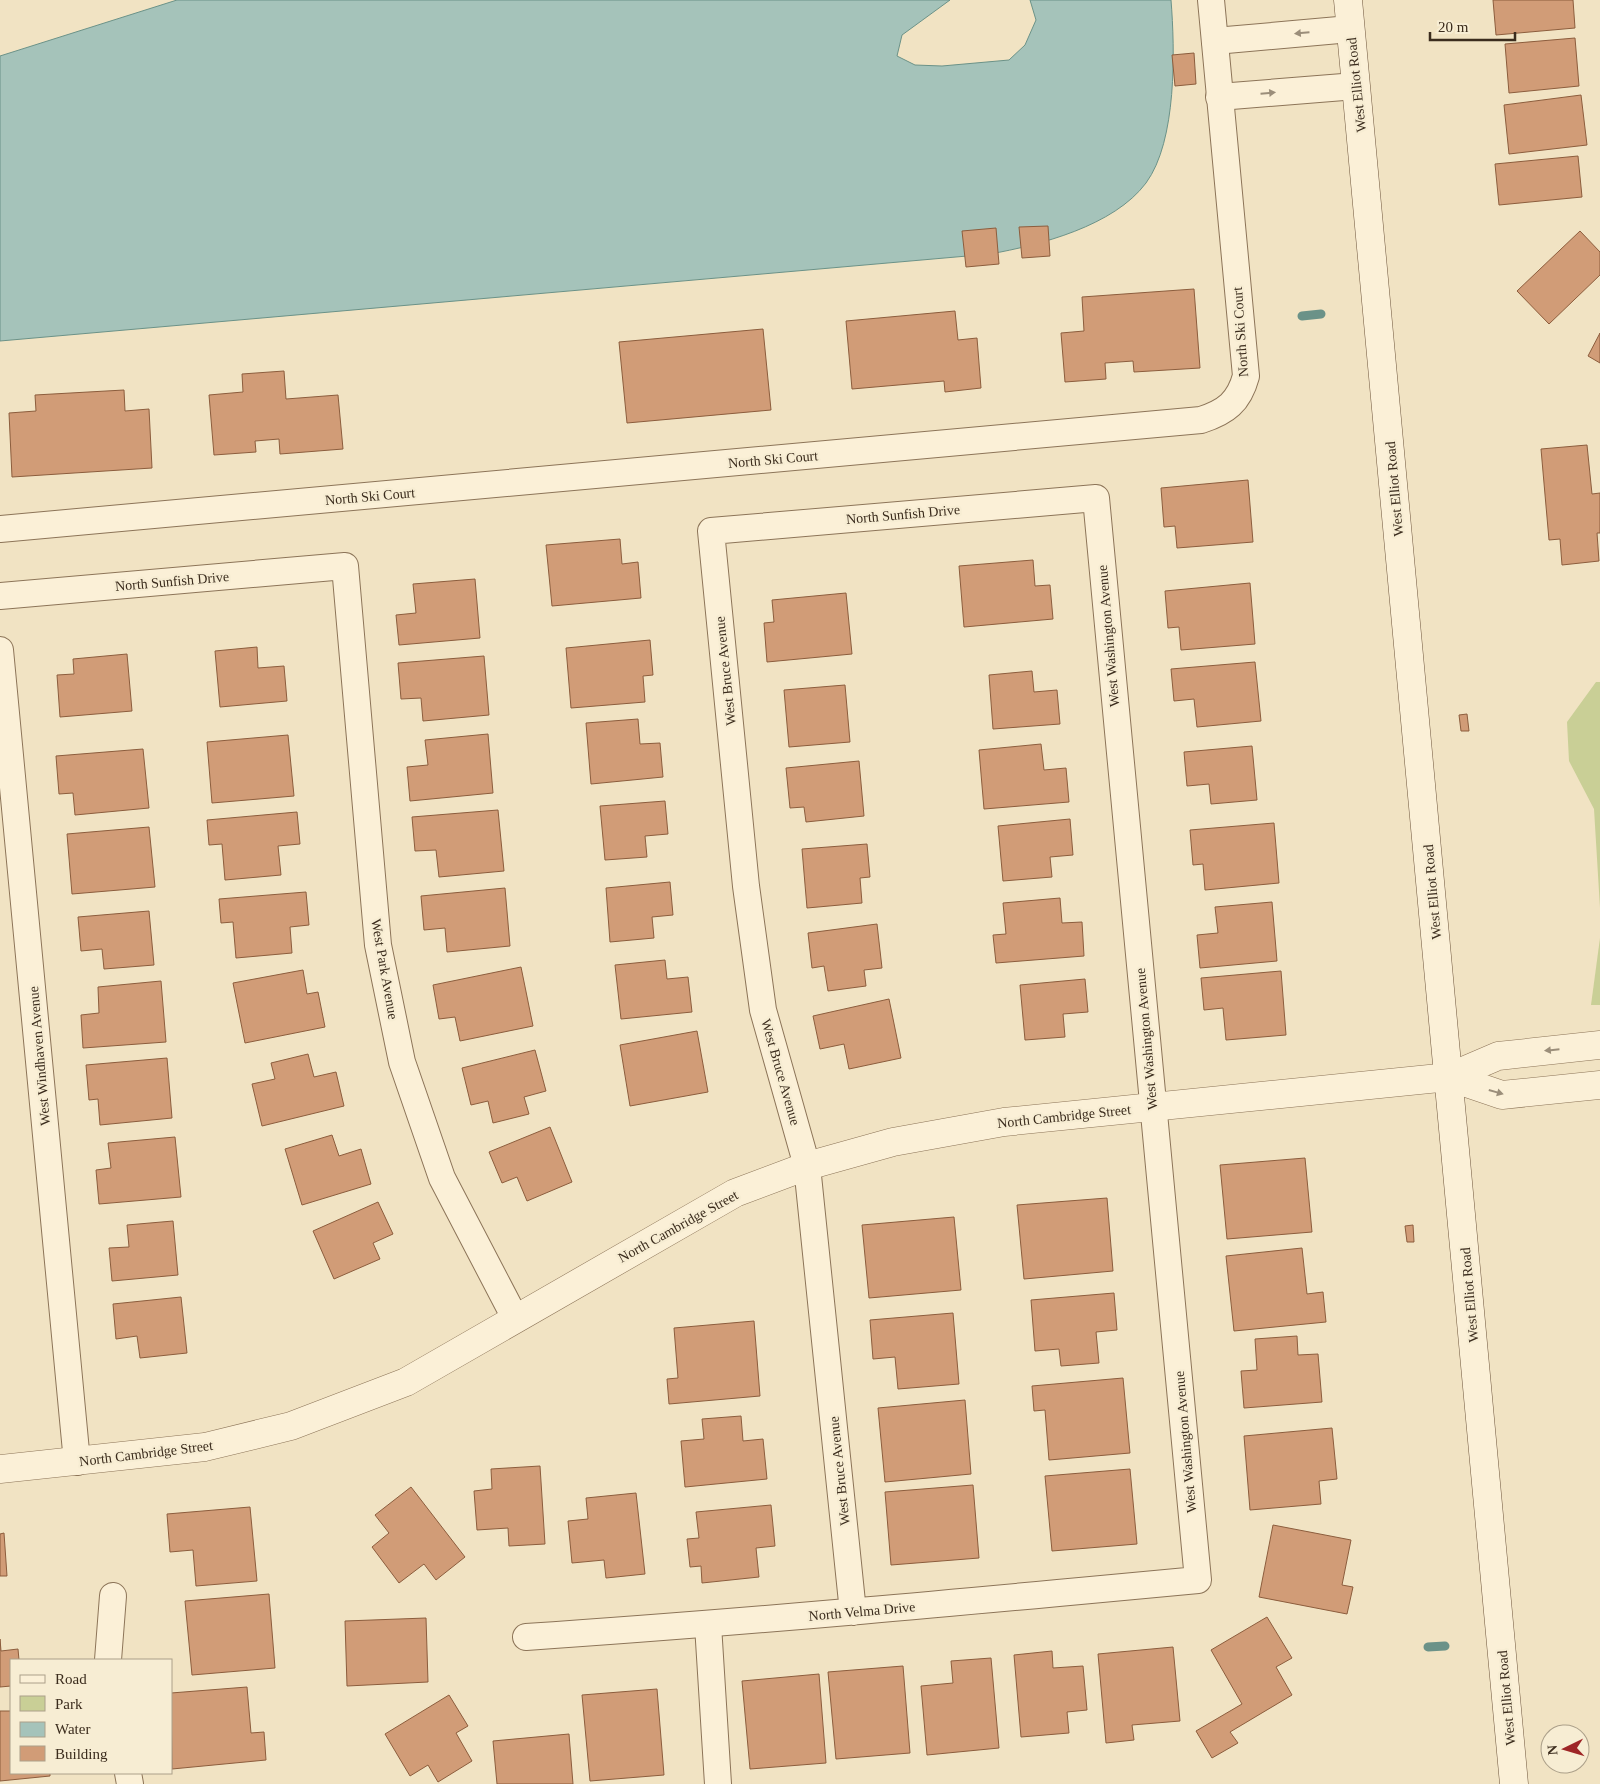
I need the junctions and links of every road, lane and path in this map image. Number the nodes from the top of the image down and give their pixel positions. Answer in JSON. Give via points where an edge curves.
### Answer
{"nodes":[{"id":1,"x":1211,"y":0,"type":"edge"},
{"id":2,"x":1348,"y":0,"type":"edge"},
{"id":3,"x":1350,"y":29,"type":"junction"},
{"id":4,"x":1215,"y":41,"type":"junction"},
{"id":5,"x":1356,"y":86,"type":"junction"},
{"id":6,"x":1219,"y":97,"type":"junction"},
{"id":7,"x":1096,"y":498,"type":"joint"},
{"id":8,"x":0,"y":530,"type":"edge"},
{"id":9,"x":711,"y":531,"type":"joint"},
{"id":10,"x":344,"y":566,"type":"joint"},
{"id":11,"x":0,"y":596,"type":"edge"},
{"id":12,"x":0,"y":650,"type":"edge"},
{"id":13,"x":1600,"y":1045,"type":"edge"},
{"id":14,"x":1449,"y":1077,"type":"junction"},
{"id":15,"x":1600,"y":1086,"type":"edge"},
{"id":16,"x":1153,"y":1107,"type":"junction"},
{"id":17,"x":807,"y":1166,"type":"junction"},
{"id":18,"x":515,"y":1318,"type":"junction"},
{"id":19,"x":77,"y":1462,"type":"junction"},
{"id":20,"x":0,"y":1469,"type":"edge"},
{"id":21,"x":1198,"y":1580,"type":"joint"},
{"id":22,"x":113,"y":1596,"type":"dead end"},
{"id":23,"x":853,"y":1612,"type":"junction"},
{"id":24,"x":708,"y":1624,"type":"junction"},
{"id":25,"x":526,"y":1637,"type":"dead end"},
{"id":26,"x":108,"y":1659,"type":"edge"},
{"id":27,"x":718,"y":1784,"type":"edge"},
{"id":28,"x":1514,"y":1784,"type":"edge"}],
"edges":[{"from":1,"to":4,"type":"street","name":"North Ski Court"},
{"from":2,"to":3,"type":"street","name":"West Elliot Road"},
{"from":3,"to":4,"type":"street","one_way":true},
{"from":3,"to":5,"type":"street","name":"West Elliot Road"},
{"from":4,"to":6,"type":"street","name":"North Ski Court"},
{"from":6,"to":5,"type":"street","one_way":true},
{"from":5,"to":14,"type":"street","name":"West Elliot Road"},
{"from":6,"to":8,"type":"street","name":"North Ski Court","via":[[1246,376],[1242,391],[1217,415],[1201,420]]},
{"from":7,"to":9,"type":"street","name":"North Sunfish Drive"},
{"from":7,"to":16,"type":"street","name":"West Washington Avenue"},
{"from":9,"to":17,"type":"street","name":"West Bruce Avenue","via":[[746,886],[763,1010]]},
{"from":10,"to":11,"type":"street","name":"North Sunfish Drive"},
{"from":10,"to":18,"type":"street","name":"West Park Avenue","via":[[378,945],[402,1062],[442,1178]]},
{"from":12,"to":19,"type":"street","name":"West Windhaven Avenue"},
{"from":13,"to":14,"type":"street","one_way":true,"via":[[1498,1056]]},
{"from":14,"to":15,"type":"street","one_way":true,"via":[[1502,1095]]},
{"from":14,"to":16,"type":"street","name":"North Cambridge Street"},
{"from":14,"to":28,"type":"street","name":"West Elliot Road"},
{"from":16,"to":17,"type":"street","name":"North Cambridge Street","via":[[1004,1122],[893,1142]]},
{"from":16,"to":21,"type":"street","name":"West Washington Avenue"},
{"from":17,"to":18,"type":"street","name":"North Cambridge Street","via":[[735,1193]]},
{"from":17,"to":23,"type":"street","name":"West Bruce Avenue"},
{"from":18,"to":19,"type":"street","name":"North Cambridge Street","via":[[406,1382],[291,1426],[204,1447]]},
{"from":19,"to":20,"type":"street","name":"North Cambridge Street"},
{"from":21,"to":23,"type":"street","name":"North Velma Drive"},
{"from":22,"to":26,"type":"street"},
{"from":23,"to":24,"type":"street","name":"North Velma Drive"},
{"from":24,"to":25,"type":"street","name":"North Velma Drive"},
{"from":24,"to":27,"type":"street"}]}
